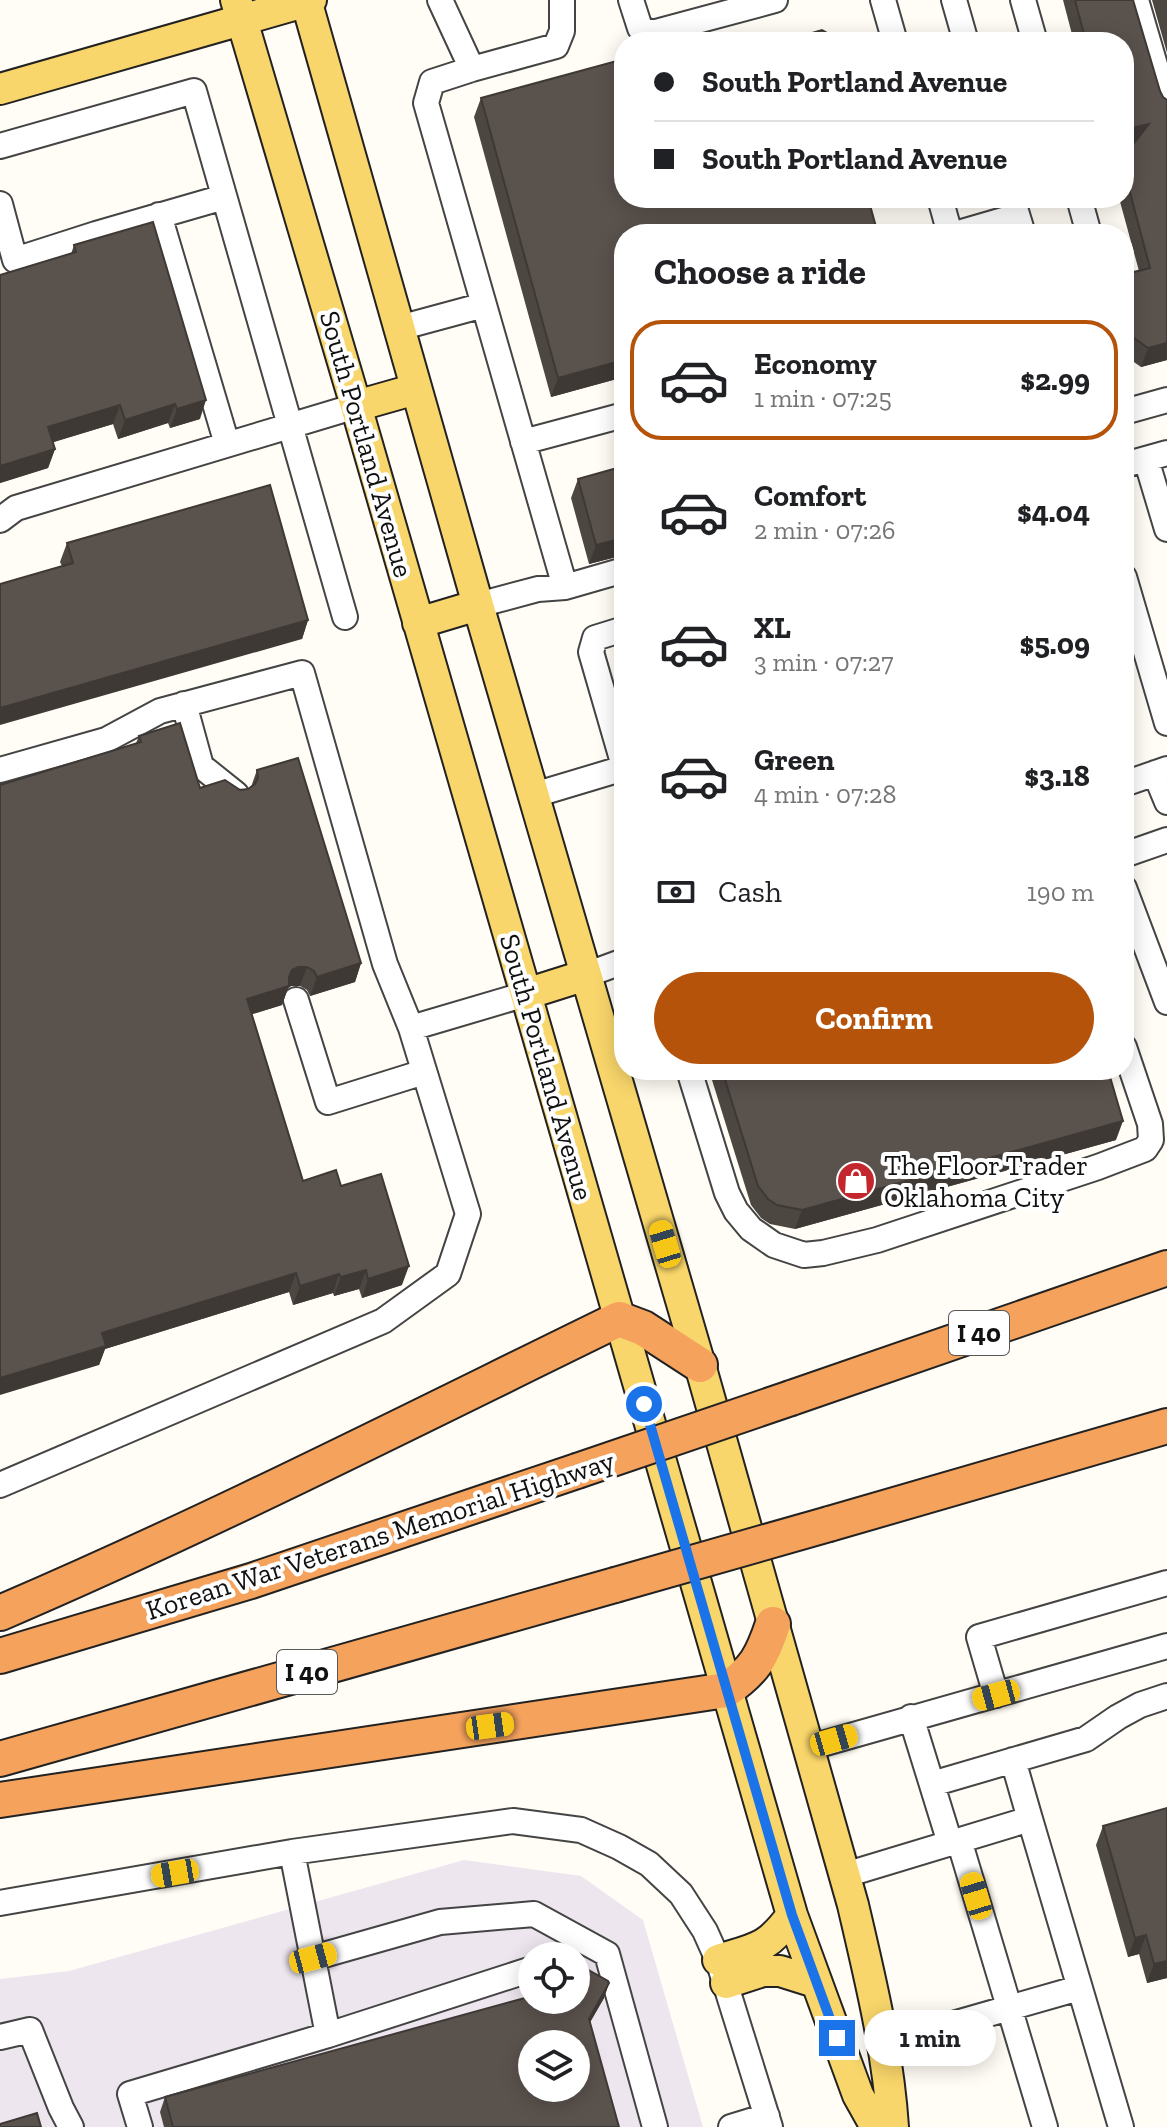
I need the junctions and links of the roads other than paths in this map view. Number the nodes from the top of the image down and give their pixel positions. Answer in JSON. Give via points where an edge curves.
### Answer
{"nodes":[{"id":1,"x":308,"y":0,"type":"edge"},
{"id":2,"x":440,"y":0,"type":"edge"},
{"id":3,"x":562,"y":0,"type":"edge"},
{"id":4,"x":631,"y":0,"type":"edge"},
{"id":5,"x":775,"y":0,"type":"edge"},
{"id":6,"x":883,"y":0,"type":"edge"},
{"id":7,"x":954,"y":0,"type":"edge"},
{"id":8,"x":1023,"y":0,"type":"edge"},
{"id":9,"x":1136,"y":0,"type":"edge"},
{"id":10,"x":239,"y":10,"type":"edge"},
{"id":11,"x":650,"y":32,"type":"edge"},
{"id":12,"x":656,"y":32,"type":"edge"},
{"id":13,"x":892,"y":32,"type":"edge"},
{"id":14,"x":963,"y":32,"type":"edge"},
{"id":15,"x":1032,"y":32,"type":"edge"},
{"id":16,"x":472,"y":69,"type":"junction"},
{"id":17,"x":0,"y":89,"type":"edge"},
{"id":18,"x":1167,"y":106,"type":"edge"},
{"id":19,"x":0,"y":146,"type":"edge"},
{"id":20,"x":224,"y":197,"type":"junction"},
{"id":21,"x":0,"y":204,"type":"edge"},
{"id":22,"x":159,"y":215,"type":"junction"},
{"id":23,"x":1017,"y":216,"type":"edge"},
{"id":24,"x":988,"y":224,"type":"edge"},
{"id":25,"x":8,"y":262,"type":"edge"},
{"id":26,"x":484,"y":305,"type":"junction"},
{"id":27,"x":399,"y":328,"type":"junction"},
{"id":28,"x":416,"y":389,"type":"junction"},
{"id":29,"x":1167,"y":400,"type":"edge"},
{"id":30,"x":356,"y":406,"type":"junction"},
{"id":31,"x":1134,"y":409,"type":"edge"},
{"id":32,"x":614,"y":418,"type":"edge"},
{"id":33,"x":290,"y":425,"type":"junction"},
{"id":34,"x":523,"y":442,"type":"junction"},
{"id":35,"x":227,"y":444,"type":"junction"},
{"id":36,"x":1146,"y":459,"type":"edge"},
{"id":37,"x":0,"y":520,"type":"edge"},
{"id":38,"x":1167,"y":529,"type":"edge"},
{"id":39,"x":614,"y":573,"type":"edge"},
{"id":40,"x":565,"y":587,"type":"junction"},
{"id":41,"x":478,"y":605,"type":"junction"},
{"id":42,"x":345,"y":617,"type":"dead end"},
{"id":43,"x":1134,"y":621,"type":"edge"},
{"id":44,"x":418,"y":623,"type":"junction"},
{"id":45,"x":614,"y":632,"type":"edge"},
{"id":46,"x":184,"y":704,"type":"junction"},
{"id":47,"x":1167,"y":723,"type":"edge"},
{"id":48,"x":614,"y":732,"type":"edge"},
{"id":49,"x":0,"y":770,"type":"edge"},
{"id":50,"x":614,"y":770,"type":"edge"},
{"id":51,"x":1161,"y":771,"type":"edge"},
{"id":52,"x":1134,"y":780,"type":"edge"},
{"id":53,"x":236,"y":794,"type":"edge"},
{"id":54,"x":534,"y":795,"type":"junction"},
{"id":55,"x":1167,"y":802,"type":"edge"},
{"id":56,"x":1167,"y":840,"type":"edge"},
{"id":57,"x":1134,"y":852,"type":"edge"},
{"id":58,"x":1134,"y":915,"type":"edge"},
{"id":59,"x":614,"y":965,"type":"edge"},
{"id":60,"x":586,"y":975,"type":"junction"},
{"id":61,"x":526,"y":994,"type":"junction"},
{"id":62,"x":296,"y":1000,"type":"dead end"},
{"id":63,"x":1167,"y":1002,"type":"edge"},
{"id":64,"x":411,"y":1028,"type":"junction"},
{"id":65,"x":614,"y":1071,"type":"edge"},
{"id":66,"x":424,"y":1072,"type":"junction"},
{"id":67,"x":1134,"y":1077,"type":"edge"},
{"id":68,"x":617,"y":1080,"type":"edge"},
{"id":69,"x":692,"y":1080,"type":"edge"},
{"id":70,"x":1167,"y":1268,"type":"edge"},
{"id":71,"x":619,"y":1319,"type":"junction"},
{"id":72,"x":700,"y":1365,"type":"junction"},
{"id":73,"x":1167,"y":1426,"type":"edge"},
{"id":74,"x":0,"y":1485,"type":"edge"},
{"id":75,"x":1167,"y":1583,"type":"edge"},
{"id":76,"x":0,"y":1613,"type":"edge"},
{"id":77,"x":773,"y":1624,"type":"junction"},
{"id":78,"x":1167,"y":1646,"type":"edge"},
{"id":79,"x":0,"y":1656,"type":"edge"},
{"id":80,"x":726,"y":1690,"type":"junction"},
{"id":81,"x":996,"y":1695,"type":"junction"},
{"id":82,"x":1167,"y":1696,"type":"edge"},
{"id":83,"x":911,"y":1717,"type":"junction"},
{"id":84,"x":808,"y":1748,"type":"junction"},
{"id":85,"x":0,"y":1759,"type":"edge"},
{"id":86,"x":1013,"y":1760,"type":"junction"},
{"id":87,"x":932,"y":1784,"type":"junction"},
{"id":88,"x":0,"y":1800,"type":"edge"},
{"id":89,"x":1030,"y":1819,"type":"junction"},
{"id":90,"x":954,"y":1842,"type":"junction"},
{"id":91,"x":292,"y":1852,"type":"junction"},
{"id":92,"x":845,"y":1875,"type":"junction"},
{"id":93,"x":0,"y":1903,"type":"edge"},
{"id":94,"x":792,"y":1915,"type":"junction"},
{"id":95,"x":607,"y":1954,"type":"junction"},
{"id":96,"x":590,"y":1957,"type":"edge"},
{"id":97,"x":313,"y":1958,"type":"junction"},
{"id":98,"x":722,"y":1971,"type":"junction"},
{"id":99,"x":518,"y":1974,"type":"edge"},
{"id":100,"x":815,"y":1982,"type":"junction"},
{"id":101,"x":1079,"y":1988,"type":"junction"},
{"id":102,"x":1009,"y":2008,"type":"junction"},
{"id":103,"x":328,"y":2035,"type":"junction"},
{"id":104,"x":0,"y":2037,"type":"edge"},
{"id":105,"x":883,"y":2044,"type":"junction"},
{"id":106,"x":769,"y":2122,"type":"edge"},
{"id":107,"x":71,"y":2127,"type":"edge"},
{"id":108,"x":140,"y":2127,"type":"edge"},
{"id":109,"x":655,"y":2127,"type":"edge"},
{"id":110,"x":731,"y":2127,"type":"edge"},
{"id":111,"x":876,"y":2127,"type":"edge"},
{"id":112,"x":893,"y":2127,"type":"edge"},
{"id":113,"x":1045,"y":2127,"type":"edge"},
{"id":114,"x":1121,"y":2127,"type":"edge"}],
"edges":[{"from":1,"to":10,"type":"main road"},
{"from":1,"to":27,"type":"main road"},
{"from":2,"to":16,"type":"street"},
{"from":3,"to":16,"type":"street","via":[[562,31],[556,46]]},
{"from":4,"to":11,"type":"street","via":[[640,28]]},
{"from":5,"to":12,"type":"street"},
{"from":6,"to":13,"type":"street"},
{"from":7,"to":14,"type":"street"},
{"from":8,"to":15,"type":"street"},
{"from":9,"to":18,"type":"street"},
{"from":10,"to":17,"type":"main road"},
{"from":10,"to":30,"type":"main road","name":"South Portland Avenue"},
{"from":16,"to":26,"type":"street","via":[[432,82],[426,103]]},
{"from":19,"to":20,"type":"street","via":[[194,91]]},
{"from":20,"to":22,"type":"street"},
{"from":20,"to":33,"type":"street"},
{"from":21,"to":25,"type":"street"},
{"from":22,"to":25,"type":"street"},
{"from":22,"to":35,"type":"street"},
{"from":23,"to":24,"type":"street"},
{"from":26,"to":27,"type":"street"},
{"from":26,"to":34,"type":"street"},
{"from":27,"to":28,"type":"main road"},
{"from":28,"to":30,"type":"main road"},
{"from":28,"to":41,"type":"main road"},
{"from":29,"to":31,"type":"street"},
{"from":30,"to":33,"type":"street"},
{"from":30,"to":44,"type":"main road","name":"South Portland Avenue"},
{"from":32,"to":34,"type":"street"},
{"from":33,"to":35,"type":"street"},
{"from":33,"to":42,"type":"street"},
{"from":34,"to":40,"type":"street"},
{"from":35,"to":37,"type":"street","via":[[16,508]]},
{"from":36,"to":38,"type":"street"},
{"from":39,"to":40,"type":"street"},
{"from":40,"to":41,"type":"street"},
{"from":41,"to":44,"type":"main road"},
{"from":41,"to":54,"type":"main road"},
{"from":43,"to":47,"type":"street"},
{"from":44,"to":61,"type":"main road","name":"South Portland Avenue"},
{"from":45,"to":48,"type":"street","via":[[595,638],[591,652]]},
{"from":46,"to":49,"type":"street","via":[[106,740]]},
{"from":46,"to":53,"type":"street","via":[[201,766]]},
{"from":46,"to":64,"type":"street","via":[[302,673],[385,964]]},
{"from":50,"to":54,"type":"street"},
{"from":51,"to":52,"type":"street"},
{"from":51,"to":55,"type":"street"},
{"from":54,"to":60,"type":"main road"},
{"from":56,"to":57,"type":"street"},
{"from":58,"to":63,"type":"street"},
{"from":59,"to":60,"type":"street"},
{"from":60,"to":61,"type":"main road"},
{"from":60,"to":65,"type":"main road"},
{"from":61,"to":64,"type":"street"},
{"from":61,"to":71,"type":"main road","name":"South Portland Avenue"},
{"from":62,"to":66,"type":"street","via":[[328,1102]]},
{"from":64,"to":66,"type":"street"},
{"from":66,"to":74,"type":"street","via":[[468,1214],[448,1274],[383,1321]]},
{"from":67,"to":69,"type":"street","via":[[1150,1124],[1151,1140],[1145,1149],[877,1240],[804,1255],[774,1245],[736,1211]]},
{"from":68,"to":72,"type":"main road"},
{"from":70,"to":79,"type":"highway","name":"Korean War Veterans Memorial Highway","number":"I 40","bridge":true,"via":[[251,1581]]},
{"from":71,"to":72,"type":"highway","via":[[643,1328]]},
{"from":71,"to":76,"type":"highway","via":[[253,1498]]},
{"from":71,"to":80,"type":"main road","name":"South Portland Avenue"},
{"from":72,"to":77,"type":"main road"},
{"from":73,"to":85,"type":"highway","number":"I 40","bridge":true},
{"from":75,"to":81,"type":"street","via":[[979,1637]]},
{"from":77,"to":80,"type":"highway","via":[[765,1651],[745,1677]]},
{"from":77,"to":84,"type":"main road"},
{"from":78,"to":81,"type":"street"},
{"from":80,"to":88,"type":"highway"},
{"from":80,"to":94,"type":"main road","name":"South Portland Avenue"},
{"from":81,"to":83,"type":"street"},
{"from":82,"to":86,"type":"street","via":[[1140,1705],[1086,1739]]},
{"from":83,"to":84,"type":"street"},
{"from":83,"to":87,"type":"street"},
{"from":84,"to":92,"type":"main road"},
{"from":86,"to":87,"type":"street"},
{"from":86,"to":89,"type":"street"},
{"from":87,"to":90,"type":"street"},
{"from":89,"to":90,"type":"street"},
{"from":89,"to":101,"type":"street"},
{"from":90,"to":92,"type":"street"},
{"from":90,"to":102,"type":"street"},
{"from":91,"to":93,"type":"street"},
{"from":91,"to":97,"type":"street"},
{"from":91,"to":98,"type":"street","via":[[513,1821],[581,1830],[649,1864],[681,1894]]},
{"from":92,"to":105,"type":"main road"},
{"from":94,"to":98,"type":"main road","via":[[777,1935]]},
{"from":94,"to":100,"type":"main road","name":"South Portland Avenue"},
{"from":95,"to":96,"type":"street"},
{"from":95,"to":97,"type":"street","via":[[534,1914],[440,1922]]},
{"from":95,"to":109,"type":"street"},
{"from":97,"to":103,"type":"street"},
{"from":98,"to":100,"type":"main road","via":[[780,1971]]},
{"from":98,"to":106,"type":"street"},
{"from":99,"to":103,"type":"street"},
{"from":100,"to":111,"type":"main road","name":"South Portland Avenue","via":[[858,2095]]},
{"from":101,"to":102,"type":"street"},
{"from":101,"to":114,"type":"street"},
{"from":102,"to":105,"type":"street"},
{"from":102,"to":113,"type":"street"},
{"from":103,"to":108,"type":"street","via":[[130,2094]]},
{"from":104,"to":107,"type":"street","via":[[30,2030]]},
{"from":105,"to":112,"type":"main road"},
{"from":106,"to":110,"type":"street"}]}
